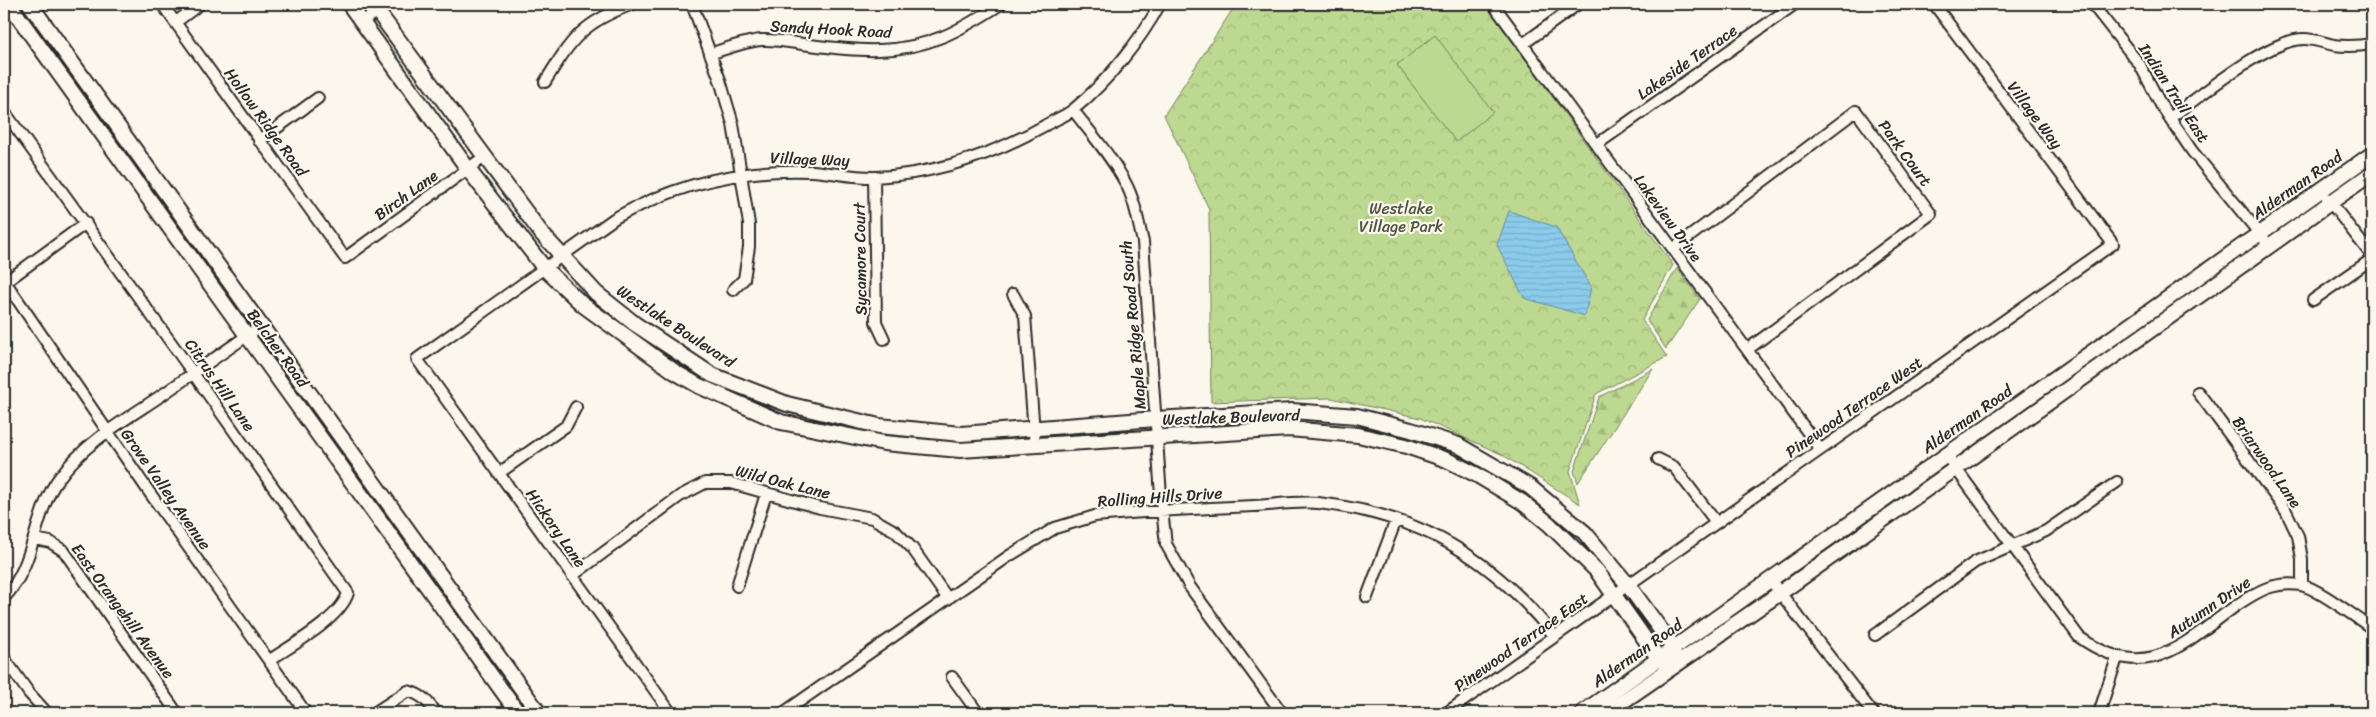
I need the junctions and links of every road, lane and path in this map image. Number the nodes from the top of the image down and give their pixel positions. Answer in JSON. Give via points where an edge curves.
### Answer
{"nodes":[{"id":1,"x":9,"y":4,"type":"edge"},
{"id":2,"x":30,"y":4,"type":"edge"},
{"id":3,"x":162,"y":4,"type":"edge"},
{"id":4,"x":200,"y":4,"type":"edge"},
{"id":5,"x":349,"y":4,"type":"edge"},
{"id":6,"x":633,"y":4,"type":"edge"},
{"id":7,"x":692,"y":4,"type":"edge"},
{"id":8,"x":1001,"y":4,"type":"edge"},
{"id":9,"x":1160,"y":4,"type":"edge"},
{"id":10,"x":1493,"y":4,"type":"edge"},
{"id":11,"x":1578,"y":4,"type":"edge"},
{"id":12,"x":1795,"y":4,"type":"edge"},
{"id":13,"x":1934,"y":4,"type":"edge"},
{"id":14,"x":2092,"y":4,"type":"edge"},
{"id":15,"x":378,"y":6,"type":"edge"},
{"id":16,"x":176,"y":22,"type":"junction"},
{"id":17,"x":362,"y":22,"type":"junction"},
{"id":18,"x":1523,"y":44,"type":"junction"},
{"id":19,"x":2372,"y":44,"type":"edge"},
{"id":20,"x":710,"y":54,"type":"junction"},
{"id":21,"x":544,"y":82,"type":"dead end"},
{"id":22,"x":318,"y":98,"type":"dead end"},
{"id":23,"x":1073,"y":110,"type":"junction"},
{"id":24,"x":4,"y":111,"type":"edge"},
{"id":25,"x":2170,"y":118,"type":"junction"},
{"id":26,"x":259,"y":141,"type":"junction"},
{"id":27,"x":1596,"y":145,"type":"junction"},
{"id":28,"x":2372,"y":154,"type":"edge"},
{"id":29,"x":484,"y":157,"type":"junction"},
{"id":30,"x":468,"y":169,"type":"junction"},
{"id":31,"x":2372,"y":173,"type":"edge"},
{"id":32,"x":739,"y":174,"type":"junction"},
{"id":33,"x":874,"y":177,"type":"junction"},
{"id":34,"x":2320,"y":190,"type":"junction"},
{"id":35,"x":2330,"y":202,"type":"junction"},
{"id":36,"x":86,"y":223,"type":"junction"},
{"id":37,"x":2260,"y":233,"type":"junction"},
{"id":38,"x":2113,"y":244,"type":"joint"},
{"id":39,"x":2269,"y":245,"type":"junction"},
{"id":40,"x":1673,"y":249,"type":"junction"},
{"id":41,"x":560,"y":256,"type":"junction"},
{"id":42,"x":2372,"y":257,"type":"edge"},
{"id":43,"x":345,"y":258,"type":"joint"},
{"id":44,"x":545,"y":268,"type":"junction"},
{"id":45,"x":4,"y":282,"type":"edge"},
{"id":46,"x":734,"y":290,"type":"dead end"},
{"id":47,"x":1013,"y":294,"type":"dead end"},
{"id":48,"x":2313,"y":300,"type":"dead end"},
{"id":49,"x":261,"y":326,"type":"junction"},
{"id":50,"x":247,"y":336,"type":"junction"},
{"id":51,"x":884,"y":339,"type":"dead end"},
{"id":52,"x":1748,"y":349,"type":"junction"},
{"id":53,"x":418,"y":359,"type":"joint"},
{"id":54,"x":194,"y":373,"type":"junction"},
{"id":55,"x":2198,"y":392,"type":"dead end"},
{"id":56,"x":576,"y":406,"type":"dead end"},
{"id":57,"x":1156,"y":419,"type":"junction"},
{"id":58,"x":1033,"y":428,"type":"junction"},
{"id":59,"x":108,"y":432,"type":"junction"},
{"id":60,"x":1157,"y":438,"type":"junction"},
{"id":61,"x":1034,"y":445,"type":"junction"},
{"id":62,"x":1820,"y":449,"type":"junction"},
{"id":63,"x":1946,"y":455,"type":"junction"},
{"id":64,"x":1658,"y":459,"type":"dead end"},
{"id":65,"x":1954,"y":468,"type":"junction"},
{"id":66,"x":499,"y":473,"type":"junction"},
{"id":67,"x":2117,"y":482,"type":"dead end"},
{"id":68,"x":766,"y":494,"type":"junction"},
{"id":69,"x":1162,"y":510,"type":"junction"},
{"id":70,"x":1396,"y":520,"type":"junction"},
{"id":71,"x":1716,"y":522,"type":"junction"},
{"id":72,"x":35,"y":539,"type":"junction"},
{"id":73,"x":2014,"y":545,"type":"junction"},
{"id":74,"x":572,"y":576,"type":"junction"},
{"id":75,"x":1771,"y":581,"type":"junction"},
{"id":76,"x":1628,"y":585,"type":"junction"},
{"id":77,"x":2302,"y":585,"type":"junction"},
{"id":78,"x":737,"y":586,"type":"dead end"},
{"id":79,"x":1780,"y":593,"type":"junction"},
{"id":80,"x":1614,"y":596,"type":"junction"},
{"id":81,"x":1368,"y":597,"type":"dead end"},
{"id":82,"x":4,"y":598,"type":"edge"},
{"id":83,"x":948,"y":599,"type":"junction"},
{"id":84,"x":2372,"y":628,"type":"edge"},
{"id":85,"x":1875,"y":635,"type":"dead end"},
{"id":86,"x":1555,"y":637,"type":"junction"},
{"id":87,"x":1674,"y":648,"type":"junction"},
{"id":88,"x":4,"y":658,"type":"edge"},
{"id":89,"x":2117,"y":658,"type":"junction"},
{"id":90,"x":1659,"y":659,"type":"junction"},
{"id":91,"x":270,"y":660,"type":"junction"},
{"id":92,"x":1673,"y":666,"type":"junction"},
{"id":93,"x":952,"y":677,"type":"dead end"},
{"id":94,"x":173,"y":712,"type":"edge"},
{"id":95,"x":47,"y":713,"type":"edge"},
{"id":96,"x":306,"y":713,"type":"edge"},
{"id":97,"x":374,"y":713,"type":"edge"},
{"id":98,"x":436,"y":713,"type":"edge"},
{"id":99,"x":518,"y":713,"type":"edge"},
{"id":100,"x":539,"y":713,"type":"edge"},
{"id":101,"x":671,"y":713,"type":"edge"},
{"id":102,"x":783,"y":713,"type":"edge"},
{"id":103,"x":978,"y":713,"type":"edge"},
{"id":104,"x":1282,"y":713,"type":"edge"},
{"id":105,"x":1446,"y":713,"type":"edge"},
{"id":106,"x":1582,"y":713,"type":"edge"},
{"id":107,"x":1606,"y":713,"type":"edge"},
{"id":108,"x":1873,"y":713,"type":"edge"},
{"id":109,"x":2099,"y":713,"type":"edge"}],
"edges":[{"from":1,"to":50,"type":"main road","name":"Belcher Road"},
{"from":2,"to":49,"type":"main road","name":"Belcher Road"},
{"from":3,"to":16,"type":"street","name":"Hollow Ridge Road"},
{"from":4,"to":16,"type":"street"},
{"from":5,"to":17,"type":"main road","name":"Westlake Boulevard"},
{"from":6,"to":21,"type":"street","via":[[588,26],[568,44]]},
{"from":7,"to":20,"type":"street"},
{"from":8,"to":20,"type":"street","name":"Sandy Hook Road","via":[[964,29],[905,48],[855,49],[762,40]]},
{"from":9,"to":23,"type":"street","name":"Village Way","via":[[1120,63]]},
{"from":10,"to":18,"type":"street","name":"Lakeview Drive"},
{"from":11,"to":18,"type":"street"},
{"from":12,"to":27,"type":"street","name":"Lakeside Terrace"},
{"from":13,"to":38,"type":"street","name":"Village Way"},
{"from":14,"to":25,"type":"street","name":"Indian Trail East","via":[[2140,65]]},
{"from":15,"to":17,"type":"street"},
{"from":15,"to":29,"type":"main road","name":"Westlake Boulevard"},
{"from":16,"to":26,"type":"street","name":"Hollow Ridge Road"},
{"from":17,"to":30,"type":"main road","name":"Westlake Boulevard"},
{"from":18,"to":27,"type":"street","name":"Lakeview Drive"},
{"from":19,"to":25,"type":"street","via":[[2335,45],[2304,39],[2286,42],[2266,50]]},
{"from":20,"to":32,"type":"street","via":[[733,124]]},
{"from":22,"to":26,"type":"street"},
{"from":23,"to":33,"type":"street","name":"Village Way","via":[[1000,149],[970,160],[940,168]]},
{"from":23,"to":57,"type":"street","name":"Maple Ridge Road South","via":[[1126,184],[1137,215],[1143,242]]},
{"from":24,"to":36,"type":"street","name":"Citrus Hill Lane"},
{"from":25,"to":37,"type":"street","name":"Indian Trail East","via":[[2192,151]]},
{"from":26,"to":43,"type":"street","name":"Hollow Ridge Road"},
{"from":27,"to":40,"type":"street","name":"Lakeview Drive"},
{"from":28,"to":34,"type":"main road","name":"Alderman Road"},
{"from":29,"to":30,"type":"street","name":"Birch Lane"},
{"from":29,"to":41,"type":"main road","name":"Westlake Boulevard"},
{"from":30,"to":43,"type":"street","name":"Birch Lane"},
{"from":30,"to":44,"type":"main road","name":"Westlake Boulevard"},
{"from":31,"to":35,"type":"main road","name":"Alderman Road"},
{"from":32,"to":33,"type":"street","name":"Village Way","via":[[776,170]]},
{"from":32,"to":41,"type":"street","name":"Village Way","via":[[687,186],[639,205]]},
{"from":32,"to":46,"type":"street","via":[[749,224],[749,247],[744,279]]},
{"from":33,"to":51,"type":"street","name":"Sycamore Court","via":[[876,322]]},
{"from":34,"to":35,"type":"street"},
{"from":34,"to":37,"type":"main road","name":"Alderman Road"},
{"from":35,"to":39,"type":"main road","name":"Alderman Road"},
{"from":35,"to":42,"type":"street"},
{"from":36,"to":45,"type":"street"},
{"from":36,"to":54,"type":"street","name":"Citrus Hill Lane"},
{"from":37,"to":39,"type":"street","name":"Indian Trail East"},
{"from":37,"to":63,"type":"main road","name":"Alderman Road"},
{"from":38,"to":62,"type":"street","name":"Pinewood Terrace West"},
{"from":39,"to":65,"type":"main road","name":"Alderman Road"},
{"from":40,"to":52,"type":"street","name":"Lakeview Drive"},
{"from":40,"to":52,"type":"street","name":"Park Court","via":[[1856,111],[1931,214]]},
{"from":41,"to":44,"type":"street","name":"Village Way"},
{"from":41,"to":58,"type":"main road","name":"Westlake Boulevard","via":[[603,299],[705,370],[786,404],[879,426],[961,434]]},
{"from":42,"to":48,"type":"street"},
{"from":44,"to":53,"type":"street","name":"Village Way"},
{"from":44,"to":61,"type":"main road","name":"Westlake Boulevard","via":[[583,305],[675,372],[728,400],[781,422],[884,443],[960,450]]},
{"from":45,"to":59,"type":"street","name":"Grove Valley Avenue"},
{"from":47,"to":58,"type":"street","via":[[1025,316]]},
{"from":49,"to":50,"type":"street"},
{"from":49,"to":100,"type":"main road","name":"Belcher Road"},
{"from":50,"to":54,"type":"street"},
{"from":50,"to":99,"type":"main road","name":"Belcher Road"},
{"from":52,"to":62,"type":"street","name":"Lakeview Drive"},
{"from":53,"to":66,"type":"street","name":"Hickory Lane"},
{"from":54,"to":59,"type":"street"},
{"from":54,"to":91,"type":"street","name":"Citrus Hill Lane","via":[[348,593],[330,617]]},
{"from":55,"to":77,"type":"street","name":"Briarwood Lane","via":[[2286,510],[2298,536]]},
{"from":56,"to":66,"type":"street","via":[[566,426]]},
{"from":57,"to":58,"type":"main road","name":"Westlake Boulevard"},
{"from":57,"to":60,"type":"street","name":"Maple Ridge Road South"},
{"from":57,"to":76,"type":"main road","name":"Westlake Boulevard","via":[[1292,411],[1357,416],[1458,445],[1530,487],[1562,512],[1585,533]]},
{"from":58,"to":61,"type":"street"},
{"from":59,"to":72,"type":"street","via":[[87,447],[58,480]]},
{"from":59,"to":91,"type":"street","name":"Grove Valley Avenue"},
{"from":60,"to":61,"type":"main road","name":"Westlake Boulevard"},
{"from":60,"to":69,"type":"street","name":"Maple Ridge Road South"},
{"from":60,"to":80,"type":"main road","name":"Westlake Boulevard","via":[[1289,429],[1358,435],[1447,460],[1522,502],[1570,542],[1597,571]]},
{"from":62,"to":71,"type":"street","name":"Pinewood Terrace West"},
{"from":63,"to":65,"type":"street","name":"Autumn Drive"},
{"from":63,"to":75,"type":"main road","name":"Alderman Road"},
{"from":64,"to":71,"type":"street","via":[[1674,467]]},
{"from":65,"to":73,"type":"street","name":"Autumn Drive"},
{"from":65,"to":79,"type":"main road","name":"Alderman Road"},
{"from":66,"to":74,"type":"street","name":"Hickory Lane"},
{"from":67,"to":73,"type":"street","via":[[2046,531]]},
{"from":68,"to":74,"type":"street","name":"Wild Oak Lane","via":[[731,483],[705,483],[680,496]]},
{"from":68,"to":78,"type":"street"},
{"from":68,"to":83,"type":"street","name":"Wild Oak Lane","via":[[872,518],[896,531]]},
{"from":69,"to":70,"type":"street","name":"Rolling Hills Drive","via":[[1316,503]]},
{"from":69,"to":83,"type":"street","name":"Rolling Hills Drive","via":[[1095,516],[1056,528]]},
{"from":69,"to":104,"type":"street","name":"Maple Ridge Road South","via":[[1166,544],[1190,587]]},
{"from":70,"to":81,"type":"street"},
{"from":70,"to":86,"type":"street","name":"Rolling Hills Drive","via":[[1428,533],[1477,560],[1502,579]]},
{"from":71,"to":76,"type":"street","name":"Pinewood Terrace West"},
{"from":72,"to":82,"type":"street","via":[[20,575]]},
{"from":72,"to":94,"type":"street","name":"East Orangehill Avenue","via":[[50,542],[64,552],[120,629]]},
{"from":73,"to":85,"type":"street","via":[[1975,562]]},
{"from":73,"to":89,"type":"street","name":"Autumn Drive","via":[[2079,637]]},
{"from":74,"to":101,"type":"street","name":"Hickory Lane"},
{"from":75,"to":79,"type":"street"},
{"from":75,"to":87,"type":"main road","name":"Alderman Road"},
{"from":76,"to":80,"type":"street","name":"Pinewood Terrace West"},
{"from":76,"to":87,"type":"main road","name":"Westlake Boulevard"},
{"from":77,"to":84,"type":"street","name":"Autumn Drive"},
{"from":77,"to":89,"type":"street","name":"Autumn Drive","via":[[2282,584],[2260,589],[2177,648],[2150,658]]},
{"from":79,"to":92,"type":"main road","name":"Alderman Road"},
{"from":79,"to":108,"type":"street"},
{"from":80,"to":86,"type":"street","name":"Pinewood Terrace East"},
{"from":80,"to":90,"type":"main road","name":"Westlake Boulevard"},
{"from":83,"to":102,"type":"street","name":"Rolling Hills Drive"},
{"from":86,"to":105,"type":"street","name":"Pinewood Terrace East"},
{"from":87,"to":90,"type":"main road","name":"Alderman Road"},
{"from":87,"to":92,"type":"main road"},
{"from":88,"to":95,"type":"street"},
{"from":89,"to":109,"type":"street"},
{"from":90,"to":92,"type":"main road","name":"Westlake Boulevard"},
{"from":90,"to":106,"type":"main road","name":"Alderman Road"},
{"from":91,"to":96,"type":"street","name":"Grove Valley Avenue"},
{"from":92,"to":107,"type":"main road","name":"Alderman Road"},
{"from":93,"to":103,"type":"street"},
{"from":97,"to":98,"type":"street","via":[[408,691],[426,699]]}]}
